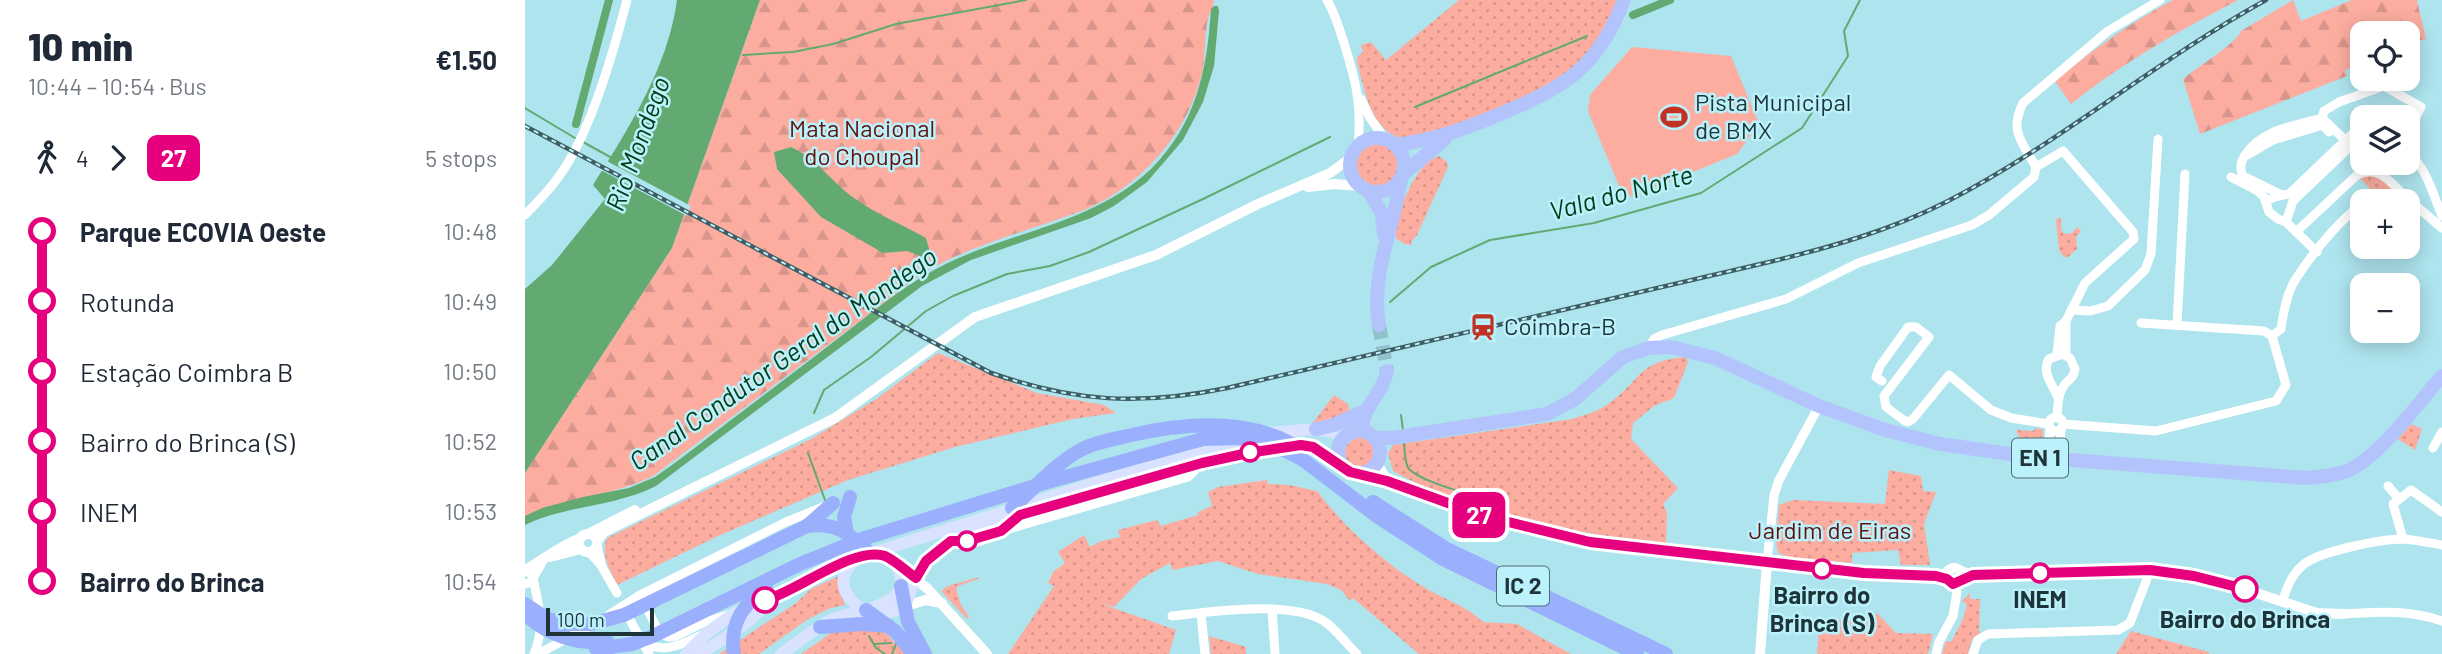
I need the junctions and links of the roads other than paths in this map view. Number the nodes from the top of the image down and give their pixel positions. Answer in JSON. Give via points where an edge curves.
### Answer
{"nodes":[{"id":1,"x":627,"y":0,"type":"edge"},
{"id":2,"x":1625,"y":0,"type":"edge"},
{"id":3,"x":2160,"y":0,"type":"edge"},
{"id":4,"x":1328,"y":2,"type":"edge"},
{"id":5,"x":1359,"y":93,"type":"junction"},
{"id":6,"x":2417,"y":105,"type":"edge"},
{"id":7,"x":2322,"y":118,"type":"junction"},
{"id":8,"x":1449,"y":135,"type":"junction"},
{"id":9,"x":2350,"y":136,"type":"edge"},
{"id":10,"x":2158,"y":139,"type":"dead end"},
{"id":11,"x":1390,"y":142,"type":"junction"},
{"id":12,"x":2343,"y":142,"type":"junction"},
{"id":13,"x":2350,"y":147,"type":"edge"},
{"id":14,"x":1355,"y":152,"type":"junction"},
{"id":15,"x":2245,"y":155,"type":"junction"},
{"id":16,"x":2420,"y":163,"type":"edge"},
{"id":17,"x":2036,"y":167,"type":"junction"},
{"id":18,"x":2420,"y":173,"type":"edge"},
{"id":19,"x":2185,"y":174,"type":"dead end"},
{"id":20,"x":1402,"y":176,"type":"junction"},
{"id":21,"x":2231,"y":177,"type":"dead end"},
{"id":22,"x":1298,"y":188,"type":"junction"},
{"id":23,"x":2430,"y":188,"type":"junction"},
{"id":24,"x":1365,"y":189,"type":"junction"},
{"id":25,"x":2397,"y":189,"type":"edge"},
{"id":26,"x":2281,"y":195,"type":"junction"},
{"id":27,"x":2266,"y":202,"type":"junction"},
{"id":28,"x":2420,"y":209,"type":"edge"},
{"id":29,"x":525,"y":215,"type":"edge"},
{"id":30,"x":2350,"y":215,"type":"edge"},
{"id":31,"x":2442,"y":216,"type":"edge"},
{"id":32,"x":2286,"y":222,"type":"junction"},
{"id":33,"x":2442,"y":228,"type":"edge"},
{"id":34,"x":2296,"y":232,"type":"junction"},
{"id":35,"x":1385,"y":245,"type":"junction"},
{"id":36,"x":2317,"y":252,"type":"junction"},
{"id":37,"x":2071,"y":310,"type":"junction"},
{"id":38,"x":2141,"y":323,"type":"dead end"},
{"id":39,"x":1379,"y":325,"type":"tunnel mouth"},
{"id":40,"x":2178,"y":325,"type":"junction"},
{"id":41,"x":2272,"y":336,"type":"junction"},
{"id":42,"x":1649,"y":348,"type":"junction"},
{"id":43,"x":2062,"y":355,"type":"junction"},
{"id":44,"x":1387,"y":371,"type":"tunnel mouth"},
{"id":45,"x":2442,"y":376,"type":"edge"},
{"id":46,"x":1882,"y":381,"type":"dead end"},
{"id":47,"x":2058,"y":398,"type":"junction"},
{"id":48,"x":1819,"y":406,"type":"junction"},
{"id":49,"x":1361,"y":413,"type":"junction"},
{"id":50,"x":2056,"y":425,"type":"junction"},
{"id":51,"x":1230,"y":428,"type":"junction"},
{"id":52,"x":1316,"y":429,"type":"junction"},
{"id":53,"x":2442,"y":432,"type":"edge"},
{"id":54,"x":1371,"y":437,"type":"junction"},
{"id":55,"x":2433,"y":448,"type":"dead end"},
{"id":56,"x":2053,"y":459,"type":"junction"},
{"id":57,"x":1202,"y":463,"type":"junction"},
{"id":58,"x":1377,"y":463,"type":"junction"},
{"id":59,"x":1341,"y":464,"type":"junction"},
{"id":60,"x":1363,"y":473,"type":"junction"},
{"id":61,"x":1387,"y":481,"type":"junction"},
{"id":62,"x":2388,"y":486,"type":"dead end"},
{"id":63,"x":1007,"y":492,"type":"dead end"},
{"id":64,"x":850,"y":497,"type":"dead end"},
{"id":65,"x":2399,"y":499,"type":"junction"},
{"id":66,"x":833,"y":503,"type":"joint"},
{"id":67,"x":1036,"y":510,"type":"junction"},
{"id":68,"x":1011,"y":512,"type":"junction"},
{"id":69,"x":2442,"y":512,"type":"edge"},
{"id":70,"x":1380,"y":513,"type":"junction"},
{"id":71,"x":1059,"y":514,"type":"junction"},
{"id":72,"x":800,"y":529,"type":"junction"},
{"id":73,"x":1001,"y":531,"type":"junction"},
{"id":74,"x":847,"y":533,"type":"junction"},
{"id":75,"x":2403,"y":539,"type":"junction"},
{"id":76,"x":951,"y":541,"type":"junction"},
{"id":77,"x":589,"y":543,"type":"junction"},
{"id":78,"x":2442,"y":545,"type":"edge"},
{"id":79,"x":871,"y":554,"type":"junction"},
{"id":80,"x":855,"y":560,"type":"junction"},
{"id":81,"x":926,"y":561,"type":"junction"},
{"id":82,"x":1767,"y":563,"type":"junction"},
{"id":83,"x":800,"y":564,"type":"junction"},
{"id":84,"x":897,"y":565,"type":"junction"},
{"id":85,"x":2150,"y":570,"type":"junction"},
{"id":86,"x":527,"y":578,"type":"edge"},
{"id":87,"x":916,"y":578,"type":"junction"},
{"id":88,"x":901,"y":586,"type":"junction"},
{"id":89,"x":928,"y":589,"type":"junction"},
{"id":90,"x":1957,"y":592,"type":"dead end"},
{"id":91,"x":617,"y":593,"type":"dead end"},
{"id":92,"x":640,"y":595,"type":"junction"},
{"id":93,"x":771,"y":598,"type":"junction"},
{"id":94,"x":2282,"y":602,"type":"junction"},
{"id":95,"x":532,"y":603,"type":"edge"},
{"id":96,"x":943,"y":604,"type":"junction"},
{"id":97,"x":905,"y":607,"type":"junction"},
{"id":98,"x":1272,"y":609,"type":"junction"},
{"id":99,"x":624,"y":610,"type":"dead end"},
{"id":100,"x":866,"y":610,"type":"junction"},
{"id":101,"x":1201,"y":613,"type":"junction"},
{"id":102,"x":525,"y":614,"type":"edge"},
{"id":103,"x":733,"y":614,"type":"junction"},
{"id":104,"x":2343,"y":614,"type":"joint"},
{"id":105,"x":1172,"y":616,"type":"dead end"},
{"id":106,"x":2442,"y":621,"type":"edge"},
{"id":107,"x":525,"y":622,"type":"edge"},
{"id":108,"x":889,"y":626,"type":"junction"},
{"id":109,"x":820,"y":627,"type":"junction"},
{"id":110,"x":707,"y":633,"type":"junction"},
{"id":111,"x":596,"y":649,"type":"junction"},
{"id":112,"x":711,"y":649,"type":"edge"},
{"id":113,"x":654,"y":653,"type":"edge"},
{"id":114,"x":536,"y":654,"type":"edge"},
{"id":115,"x":630,"y":654,"type":"edge"},
{"id":116,"x":686,"y":654,"type":"edge"},
{"id":117,"x":699,"y":654,"type":"edge"},
{"id":118,"x":734,"y":654,"type":"edge"},
{"id":119,"x":781,"y":654,"type":"edge"},
{"id":120,"x":913,"y":654,"type":"edge"},
{"id":121,"x":925,"y":654,"type":"edge"},
{"id":122,"x":987,"y":654,"type":"edge"},
{"id":123,"x":1205,"y":654,"type":"edge"},
{"id":124,"x":1275,"y":654,"type":"edge"},
{"id":125,"x":1357,"y":654,"type":"edge"},
{"id":126,"x":1637,"y":654,"type":"edge"},
{"id":127,"x":1666,"y":654,"type":"edge"},
{"id":128,"x":1760,"y":654,"type":"edge"},
{"id":129,"x":1936,"y":654,"type":"edge"},
{"id":130,"x":1973,"y":654,"type":"edge"}],
"edges":[{"from":1,"to":29,"type":"street","via":[[613,54],[581,137],[558,178]]},
{"from":2,"to":8,"type":"main road","via":[[1598,51],[1571,79],[1536,99]]},
{"from":3,"to":17,"type":"street","via":[[2108,31],[2023,103],[2015,130]]},
{"from":4,"to":5,"type":"street"},
{"from":5,"to":11,"type":"street","via":[[1370,118]]},
{"from":5,"to":14,"type":"street"},
{"from":6,"to":7,"type":"street","via":[[2383,86],[2339,102],[2324,111]]},
{"from":7,"to":12,"type":"street"},
{"from":7,"to":15,"type":"street","via":[[2269,133]]},
{"from":8,"to":11,"type":"main road"},
{"from":8,"to":20,"type":"main road"},
{"from":9,"to":12,"type":"street"},
{"from":10,"to":37,"type":"street","via":[[2151,254],[2145,271],[2108,306]]},
{"from":11,"to":14,"type":"main road","via":[[1370,139]]},
{"from":11,"to":20,"type":"main road","via":[[1404,161]]},
{"from":12,"to":15,"type":"street","via":[[2323,125],[2273,140]]},
{"from":12,"to":26,"type":"street","via":[[2288,194]]},
{"from":13,"to":32,"type":"street","via":[[2293,201]]},
{"from":14,"to":22,"type":"street","via":[[1330,173]]},
{"from":14,"to":24,"type":"main road","via":[[1353,176]]},
{"from":15,"to":26,"type":"street","via":[[2240,170],[2243,176]]},
{"from":16,"to":23,"type":"street"},
{"from":17,"to":37,"type":"street","via":[[2063,151],[2133,232],[2134,239],[2085,283]]},
{"from":17,"to":42,"type":"street","via":[[2034,177],[1972,225],[1858,263],[1786,299],[1654,339]]},
{"from":18,"to":23,"type":"street"},
{"from":19,"to":40,"type":"street"},
{"from":20,"to":24,"type":"main road","via":[[1387,190]]},
{"from":20,"to":35,"type":"main road"},
{"from":21,"to":27,"type":"street","via":[[2258,191]]},
{"from":22,"to":24,"type":"street","via":[[1333,184]]},
{"from":22,"to":77,"type":"street","via":[[1139,262],[975,317],[835,418],[693,487],[622,515]]},
{"from":23,"to":31,"type":"street"},
{"from":24,"to":35,"type":"main road","via":[[1382,214]]},
{"from":25,"to":34,"type":"street","via":[[2379,172],[2365,171]]},
{"from":26,"to":27,"type":"street"},
{"from":27,"to":32,"type":"street","via":[[2269,212]]},
{"from":28,"to":33,"type":"street"},
{"from":30,"to":36,"type":"street"},
{"from":32,"to":34,"type":"street"},
{"from":34,"to":36,"type":"street"},
{"from":35,"to":39,"type":"main road","via":[[1377,292]]},
{"from":36,"to":41,"type":"street","via":[[2293,283],[2281,329]]},
{"from":37,"to":43,"type":"street"},
{"from":38,"to":40,"type":"street"},
{"from":40,"to":41,"type":"street","via":[[2264,331]]},
{"from":41,"to":50,"type":"street","via":[[2286,385],[2276,401],[2156,431]]},
{"from":42,"to":48,"type":"main road","number":"EN 1","via":[[1671,347],[1715,358]]},
{"from":42,"to":54,"type":"main road","number":"EN 1","via":[[1623,357],[1575,400],[1547,414]]},
{"from":43,"to":47,"type":"street","via":[[2075,365],[2075,374]]},
{"from":43,"to":47,"type":"street","via":[[2049,359],[2045,368]]},
{"from":44,"to":49,"type":"main road"},
{"from":45,"to":56,"type":"main road","number":"EN 1","via":[[2378,449],[2344,472],[2306,478]]},
{"from":46,"to":50,"type":"street","via":[[1876,377],[1880,366],[1908,327],[1916,327],[1929,337],[1884,396],[1886,407],[1905,421],[1913,419],[1949,375],[1991,410]]},
{"from":47,"to":50,"type":"street"},
{"from":48,"to":56,"type":"main road","number":"EN 1","via":[[1940,444]]},
{"from":48,"to":82,"type":"street","via":[[1774,495]]},
{"from":49,"to":52,"type":"main road"},
{"from":49,"to":54,"type":"main road"},
{"from":50,"to":56,"type":"street"},
{"from":51,"to":68,"type":"highway","via":[[1202,424],[1162,427],[1097,443],[1075,453]]},
{"from":51,"to":70,"type":"highway","number":"IC 2","via":[[1253,429],[1290,442]]},
{"from":51,"to":102,"type":"highway","number":"IC 2","via":[[1201,430],[886,522],[780,564],[637,635],[600,642],[566,638],[535,624]]},
{"from":52,"to":54,"type":"main road"},
{"from":52,"to":68,"type":"main road","via":[[1272,432]]},
{"from":53,"to":55,"type":"street"},
{"from":54,"to":58,"type":"main road"},
{"from":54,"to":59,"type":"main road","via":[[1339,445]]},
{"from":57,"to":59,"type":"main road","via":[[1301,445]]},
{"from":57,"to":67,"type":"main road"},
{"from":57,"to":71,"type":"street","via":[[1188,477]]},
{"from":58,"to":60,"type":"main road"},
{"from":58,"to":61,"type":"street"},
{"from":59,"to":60,"type":"main road","via":[[1350,472]]},
{"from":60,"to":61,"type":"street"},
{"from":61,"to":82,"type":"street","via":[[1484,516],[1590,542]]},
{"from":62,"to":65,"type":"street"},
{"from":63,"to":68,"type":"main road"},
{"from":64,"to":74,"type":"highway","via":[[844,517]]},
{"from":65,"to":69,"type":"street","via":[[2411,490]]},
{"from":65,"to":75,"type":"street","via":[[2393,504]]},
{"from":66,"to":72,"type":"highway"},
{"from":66,"to":92,"type":"street"},
{"from":67,"to":68,"type":"main road"},
{"from":67,"to":71,"type":"main road"},
{"from":68,"to":73,"type":"main road"},
{"from":68,"to":76,"type":"main road"},
{"from":68,"to":79,"type":"main road"},
{"from":70,"to":83,"type":"highway","number":"IC 2","via":[[1302,459],[1267,443],[1203,439],[899,526]]},
{"from":70,"to":126,"type":"highway","number":"IC 2","via":[[1441,558]]},
{"from":70,"to":127,"type":"highway","number":"IC 2"},
{"from":71,"to":73,"type":"street"},
{"from":72,"to":74,"type":"highway","via":[[820,524]]},
{"from":72,"to":95,"type":"highway","via":[[624,615],[591,624],[569,624],[548,619]]},
{"from":73,"to":76,"type":"street"},
{"from":74,"to":79,"type":"highway"},
{"from":75,"to":78,"type":"street"},
{"from":75,"to":94,"type":"street","via":[[2365,544],[2306,562],[2291,578]]},
{"from":76,"to":81,"type":"main road"},
{"from":77,"to":86,"type":"street","via":[[554,550]]},
{"from":77,"to":91,"type":"street"},
{"from":79,"to":80,"type":"main road"},
{"from":79,"to":84,"type":"main road"},
{"from":80,"to":93,"type":"main road"},
{"from":80,"to":100,"type":"main road","via":[[848,567],[845,587],[853,604]]},
{"from":81,"to":87,"type":"main road"},
{"from":81,"to":89,"type":"street"},
{"from":82,"to":85,"type":"street","via":[[1943,575],[1954,567],[1961,575]]},
{"from":82,"to":128,"type":"street"},
{"from":83,"to":111,"type":"highway","number":"IC 2","via":[[653,636]]},
{"from":83,"to":118,"type":"highway","via":[[744,606],[733,636]]},
{"from":84,"to":87,"type":"street"},
{"from":84,"to":88,"type":"main road"},
{"from":85,"to":94,"type":"street","via":[[2214,580]]},
{"from":85,"to":130,"type":"street","via":[[2130,623],[2118,629],[1987,634],[1978,640]]},
{"from":86,"to":95,"type":"street"},
{"from":87,"to":89,"type":"street"},
{"from":87,"to":97,"type":"main road"},
{"from":88,"to":97,"type":"highway"},
{"from":88,"to":100,"type":"main road","via":[[889,601]]},
{"from":89,"to":96,"type":"street"},
{"from":90,"to":129,"type":"street","via":[[1953,616]]},
{"from":92,"to":103,"type":"street","via":[[659,632],[668,637]]},
{"from":92,"to":114,"type":"street","via":[[582,632]]},
{"from":93,"to":103,"type":"main road"},
{"from":93,"to":112,"type":"main road"},
{"from":94,"to":104,"type":"street","via":[[2317,613]]},
{"from":95,"to":114,"type":"street","via":[[541,634]]},
{"from":96,"to":97,"type":"street","via":[[925,600]]},
{"from":96,"to":122,"type":"street"},
{"from":97,"to":100,"type":"main road","via":[[889,613]]},
{"from":97,"to":121,"type":"highway","via":[[913,635]]},
{"from":98,"to":101,"type":"street"},
{"from":98,"to":124,"type":"street"},
{"from":98,"to":125,"type":"street","via":[[1322,620]]},
{"from":99,"to":113,"type":"street","via":[[642,642]]},
{"from":100,"to":108,"type":"highway"},
{"from":100,"to":109,"type":"main road"},
{"from":101,"to":105,"type":"street"},
{"from":101,"to":123,"type":"street"},
{"from":103,"to":110,"type":"main road"},
{"from":104,"to":106,"type":"street","via":[[2411,612]]},
{"from":107,"to":111,"type":"highway","number":"IC 2","via":[[556,641]]},
{"from":108,"to":109,"type":"highway"},
{"from":108,"to":120,"type":"highway"},
{"from":109,"to":119,"type":"main road"},
{"from":110,"to":113,"type":"street"},
{"from":110,"to":116,"type":"main road"},
{"from":111,"to":115,"type":"highway"},
{"from":112,"to":117,"type":"main road"}]}
